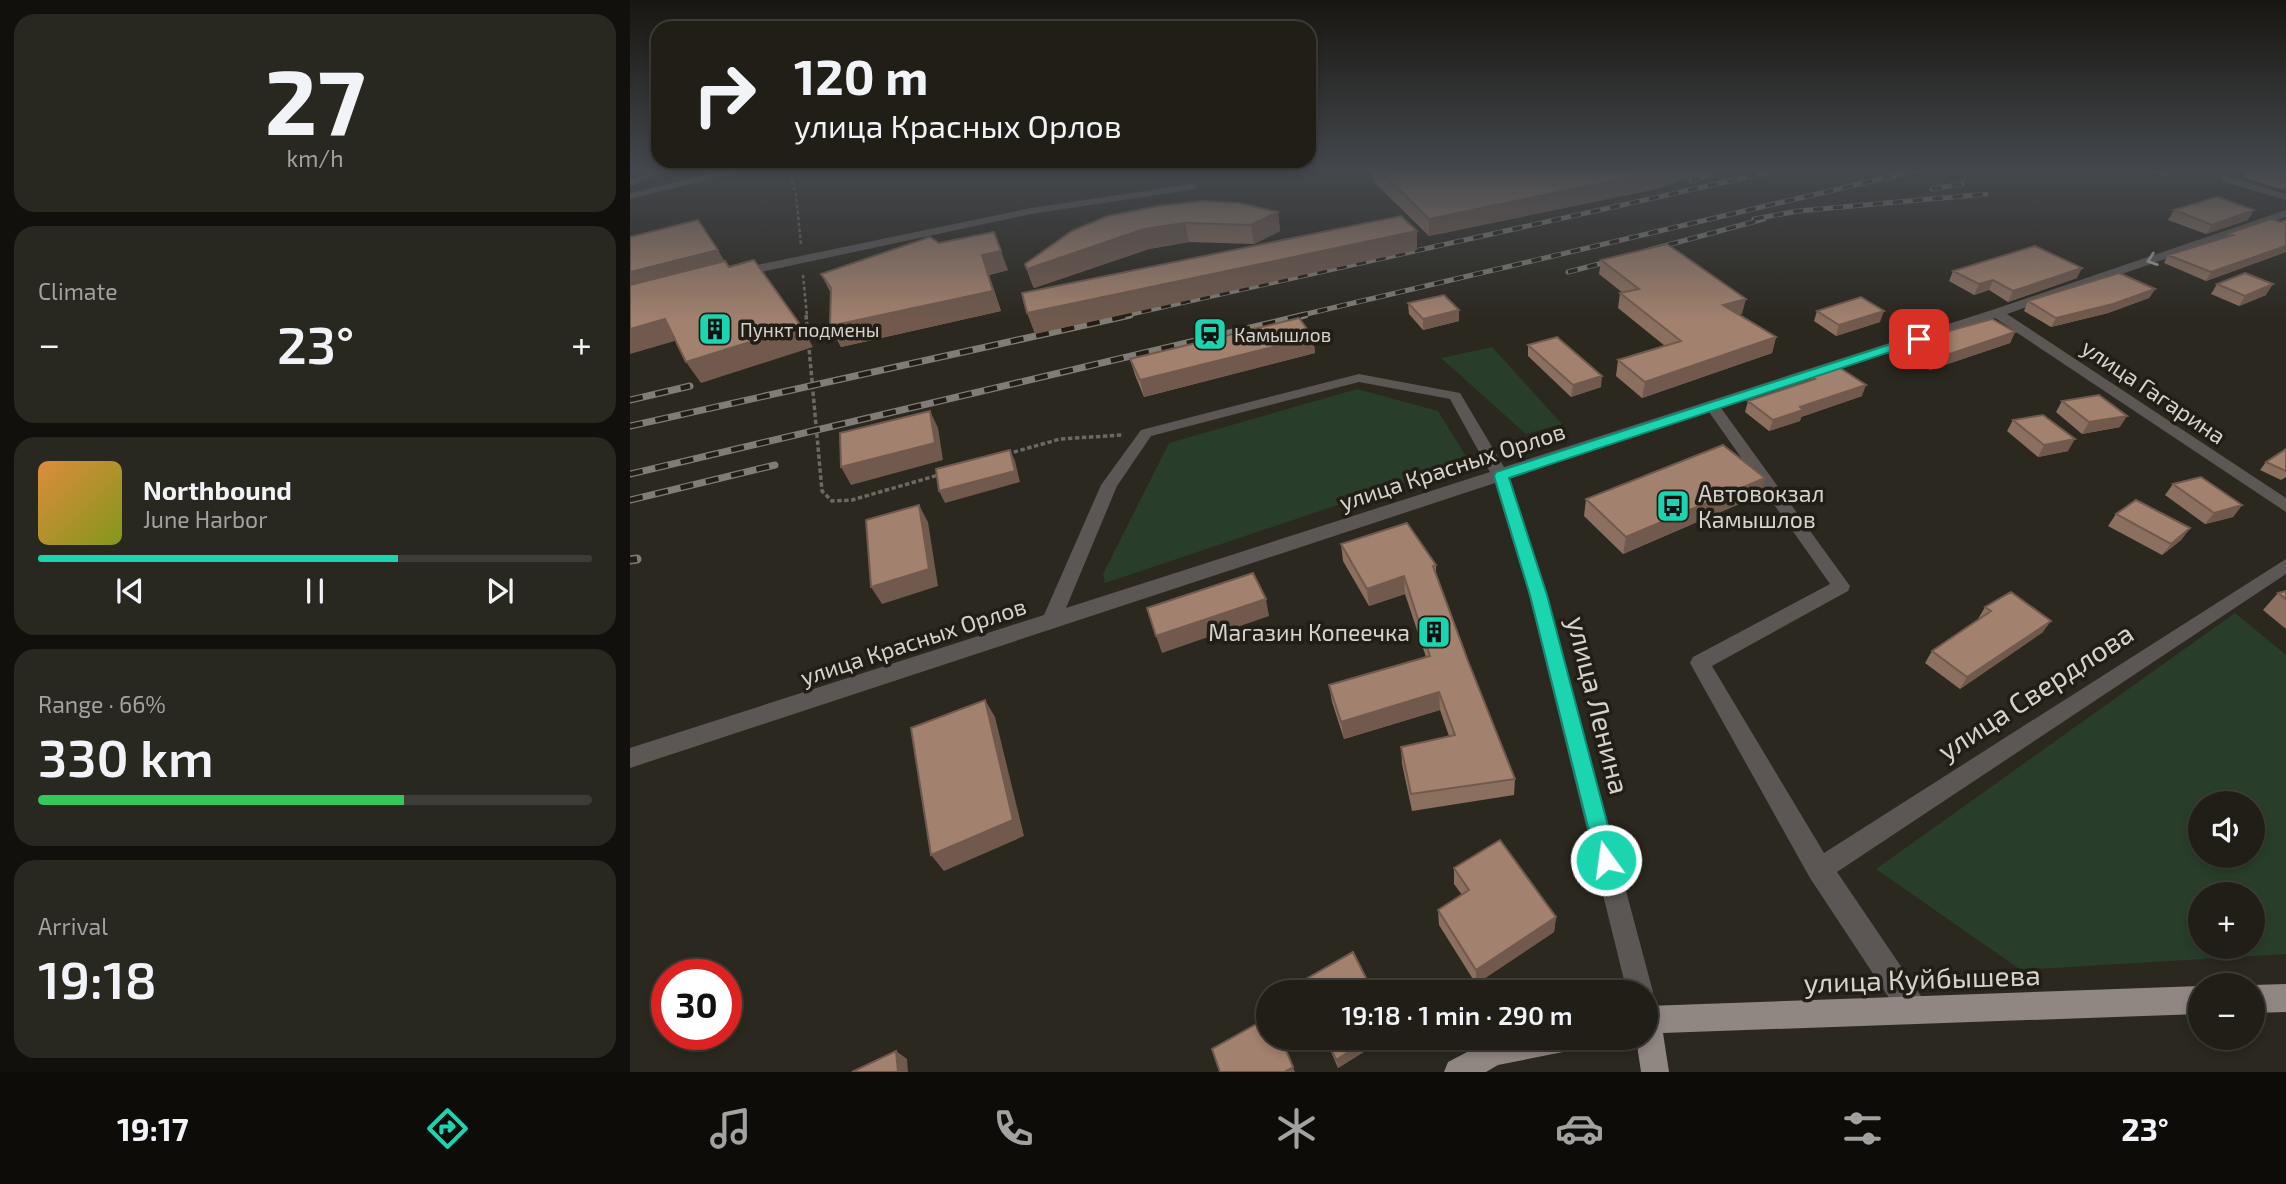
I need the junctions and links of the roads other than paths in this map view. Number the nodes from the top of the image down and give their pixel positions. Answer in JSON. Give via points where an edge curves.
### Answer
{"nodes":[{"id":1,"x":987,"y":220,"type":"edge"},
{"id":2,"x":2266,"y":220,"type":"edge"},
{"id":3,"x":722,"y":277,"type":"edge"},
{"id":4,"x":1997,"y":313,"type":"junction"},
{"id":5,"x":1712,"y":406,"type":"junction"},
{"id":6,"x":1501,"y":476,"type":"junction"},
{"id":7,"x":2286,"y":506,"type":"edge"},
{"id":8,"x":2286,"y":565,"type":"edge"},
{"id":9,"x":1050,"y":623,"type":"junction"},
{"id":10,"x":630,"y":758,"type":"edge"},
{"id":11,"x":1819,"y":870,"type":"junction"},
{"id":12,"x":1637,"y":980,"type":"edge"},
{"id":13,"x":2286,"y":998,"type":"edge"},
{"id":14,"x":2265,"y":999,"type":"edge"},
{"id":15,"x":2188,"y":1000,"type":"edge"},
{"id":16,"x":1913,"y":1009,"type":"junction"},
{"id":17,"x":1658,"y":1020,"type":"edge"},
{"id":18,"x":1504,"y":1050,"type":"edge"},
{"id":19,"x":1652,"y":1050,"type":"edge"},
{"id":20,"x":1458,"y":1072,"type":"edge"},
{"id":21,"x":1655,"y":1072,"type":"edge"}],
"edges":[{"from":1,"to":3,"type":"street"},
{"from":2,"to":4,"type":"street","name":"улица Красных Орлов","one_way":true},
{"from":4,"to":5,"type":"street","name":"улица Красных Орлов"},
{"from":4,"to":7,"type":"street","name":"улица Гагарина"},
{"from":5,"to":6,"type":"street","name":"улица Красных Орлов"},
{"from":5,"to":11,"type":"street","via":[[1841,586],[1700,663]]},
{"from":6,"to":9,"type":"street","name":"улица Красных Орлов"},
{"from":6,"to":9,"type":"street","name":"улица Ленина","via":[[1455,396],[1359,378],[1146,433],[1109,485]]},
{"from":6,"to":12,"type":"street","name":"улица Ленина","via":[[1538,595]]},
{"from":8,"to":11,"type":"street","name":"улица Свердлова"},
{"from":9,"to":10,"type":"street","name":"улица Красных Орлов"},
{"from":11,"to":16,"type":"street"},
{"from":13,"to":14,"type":"main road"},
{"from":15,"to":16,"type":"main road","name":"улица Куйбышева"},
{"from":16,"to":17,"type":"main road","name":"улица Куйбышева"},
{"from":18,"to":20,"type":"main road"},
{"from":19,"to":21,"type":"main road"}]}
